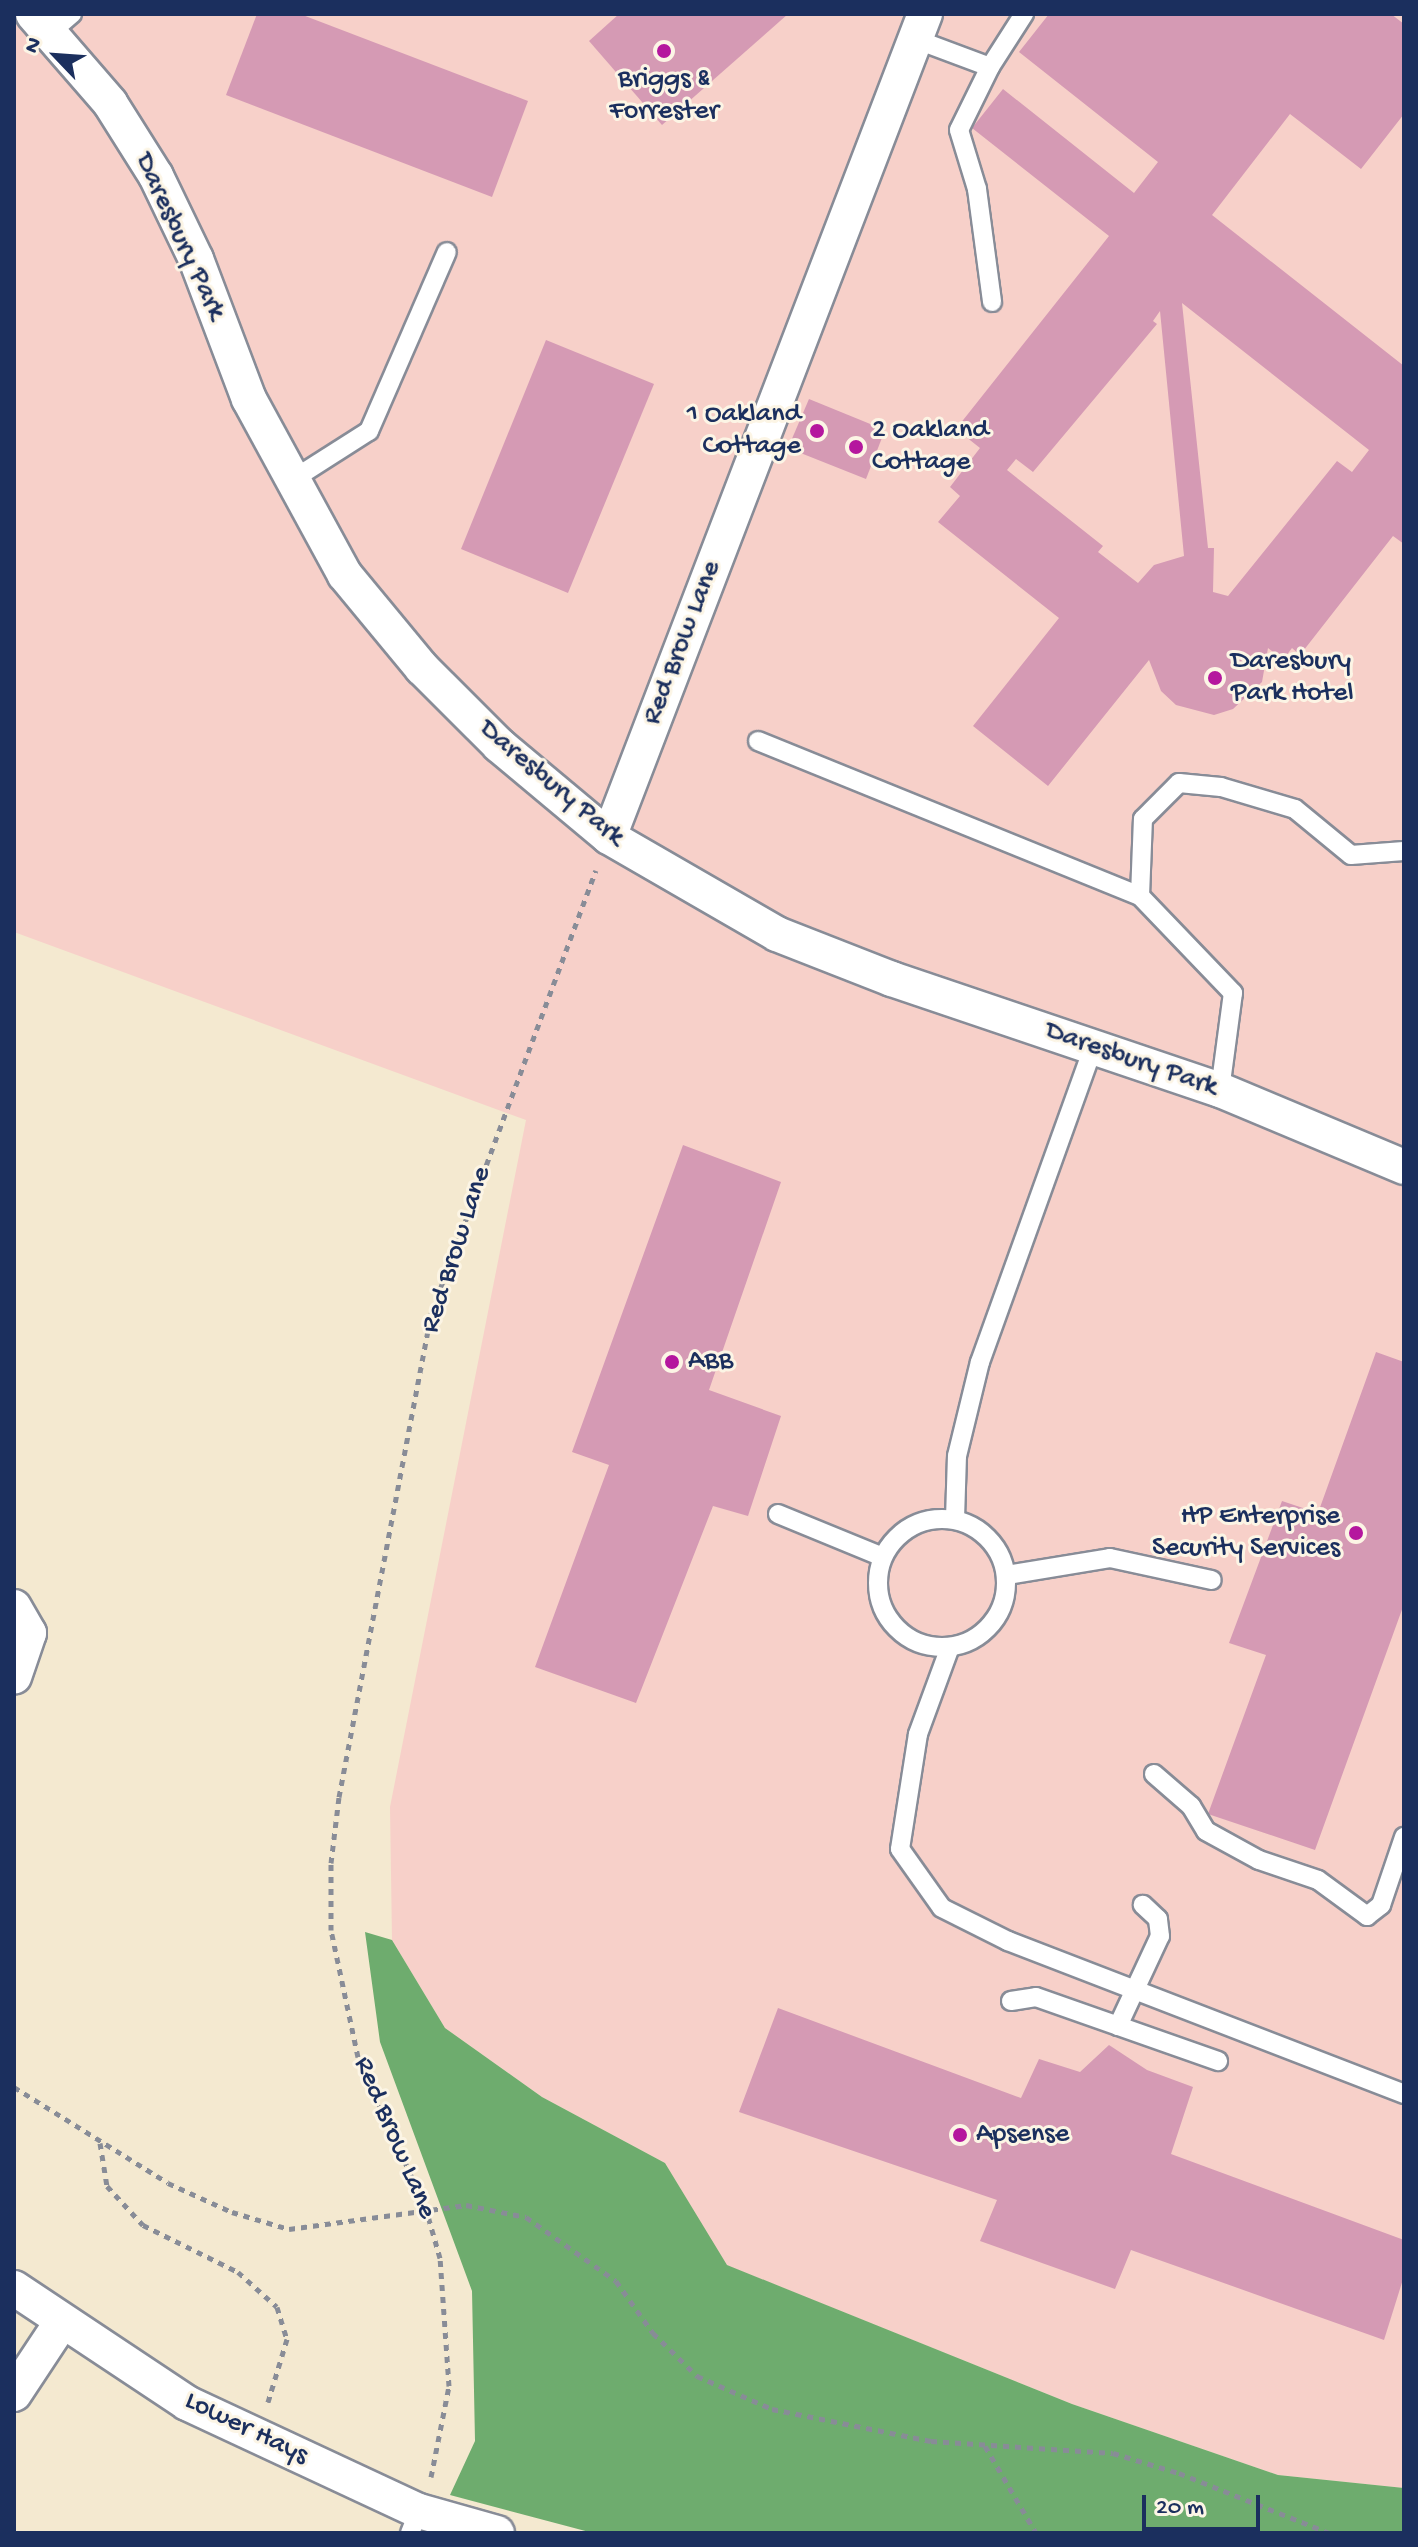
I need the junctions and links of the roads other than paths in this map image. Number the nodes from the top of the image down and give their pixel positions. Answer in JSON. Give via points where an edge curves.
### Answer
{"nodes":[{"id":1,"x":1024,"y":14,"type":"edge"},
{"id":2,"x":52,"y":20,"type":"edge"},
{"id":3,"x":920,"y":26,"type":"edge"},
{"id":4,"x":990,"y":67,"type":"junction"},
{"id":5,"x":447,"y":252,"type":"dead end"},
{"id":6,"x":992,"y":302,"type":"dead end"},
{"id":7,"x":292,"y":480,"type":"junction"},
{"id":8,"x":758,"y":741,"type":"dead end"},
{"id":9,"x":609,"y":837,"type":"junction"},
{"id":10,"x":1404,"y":851,"type":"edge"},
{"id":11,"x":1140,"y":896,"type":"junction"},
{"id":12,"x":1093,"y":1048,"type":"junction"},
{"id":13,"x":1220,"y":1090,"type":"junction"},
{"id":14,"x":1404,"y":1167,"type":"edge"},
{"id":15,"x":778,"y":1514,"type":"dead end"},
{"id":16,"x":955,"y":1519,"type":"junction"},
{"id":17,"x":883,"y":1557,"type":"junction"},
{"id":18,"x":1007,"y":1575,"type":"junction"},
{"id":19,"x":1212,"y":1580,"type":"dead end"},
{"id":20,"x":14,"y":1607,"type":"edge"},
{"id":21,"x":950,"y":1647,"type":"junction"},
{"id":22,"x":14,"y":1677,"type":"edge"},
{"id":23,"x":1154,"y":1774,"type":"dead end"},
{"id":24,"x":1404,"y":1837,"type":"edge"},
{"id":25,"x":1143,"y":1905,"type":"dead end"},
{"id":26,"x":1134,"y":1990,"type":"junction"},
{"id":27,"x":1011,"y":2001,"type":"dead end"},
{"id":28,"x":1118,"y":2026,"type":"junction"},
{"id":29,"x":1218,"y":2061,"type":"dead end"},
{"id":30,"x":1404,"y":2094,"type":"edge"},
{"id":31,"x":14,"y":2288,"type":"edge"},
{"id":32,"x":61,"y":2323,"type":"junction"},
{"id":33,"x":14,"y":2394,"type":"edge"},
{"id":34,"x":414,"y":2522,"type":"edge"},
{"id":35,"x":497,"y":2533,"type":"edge"}],
"edges":[{"from":1,"to":4,"type":"lane"},
{"from":2,"to":7,"type":"street","name":"Daresbury Park","via":[[156,176],[196,259],[249,399]]},
{"from":3,"to":4,"type":"lane"},
{"from":3,"to":9,"type":"street","name":"Red Brow Lane"},
{"from":4,"to":6,"type":"lane","via":[[959,130],[977,189]]},
{"from":5,"to":7,"type":"lane","via":[[369,431]]},
{"from":7,"to":9,"type":"street","name":"Daresbury Park","via":[[345,575],[422,668],[499,745]]},
{"from":8,"to":11,"type":"lane"},
{"from":9,"to":12,"type":"street","name":"Daresbury Park","via":[[777,934]]},
{"from":10,"to":11,"type":"lane","via":[[1351,855],[1295,809],[1221,787],[1179,783],[1143,819]]},
{"from":11,"to":13,"type":"lane","via":[[1233,993]]},
{"from":12,"to":13,"type":"street","name":"Daresbury Park"},
{"from":12,"to":16,"type":"lane","via":[[980,1362],[957,1456]]},
{"from":13,"to":14,"type":"street","name":"Daresbury Park"},
{"from":15,"to":17,"type":"lane"},
{"from":16,"to":17,"type":"lane","via":[[913,1525]]},
{"from":16,"to":18,"type":"lane","via":[[990,1539]]},
{"from":17,"to":21,"type":"lane","via":[[879,1595],[885,1613],[912,1640]]},
{"from":18,"to":19,"type":"lane","via":[[1110,1558]]},
{"from":18,"to":21,"type":"lane","via":[[999,1614],[970,1642]]},
{"from":20,"to":22,"type":"street","via":[[29,1633]]},
{"from":21,"to":26,"type":"lane","via":[[918,1734],[900,1849],[942,1908],[1008,1941]]},
{"from":23,"to":24,"type":"lane","via":[[1191,1806],[1206,1831],[1259,1860],[1318,1880],[1367,1916],[1381,1905]]},
{"from":25,"to":26,"type":"lane","via":[[1161,1926]]},
{"from":26,"to":28,"type":"lane"},
{"from":26,"to":30,"type":"lane"},
{"from":27,"to":28,"type":"lane","via":[[1036,1997]]},
{"from":28,"to":29,"type":"lane"},
{"from":31,"to":32,"type":"street","name":"Lower Hays"},
{"from":32,"to":33,"type":"street"},
{"from":32,"to":34,"type":"street","name":"Lower Hays","via":[[187,2403]]},
{"from":34,"to":35,"type":"street","name":"Lower Hays"}]}
